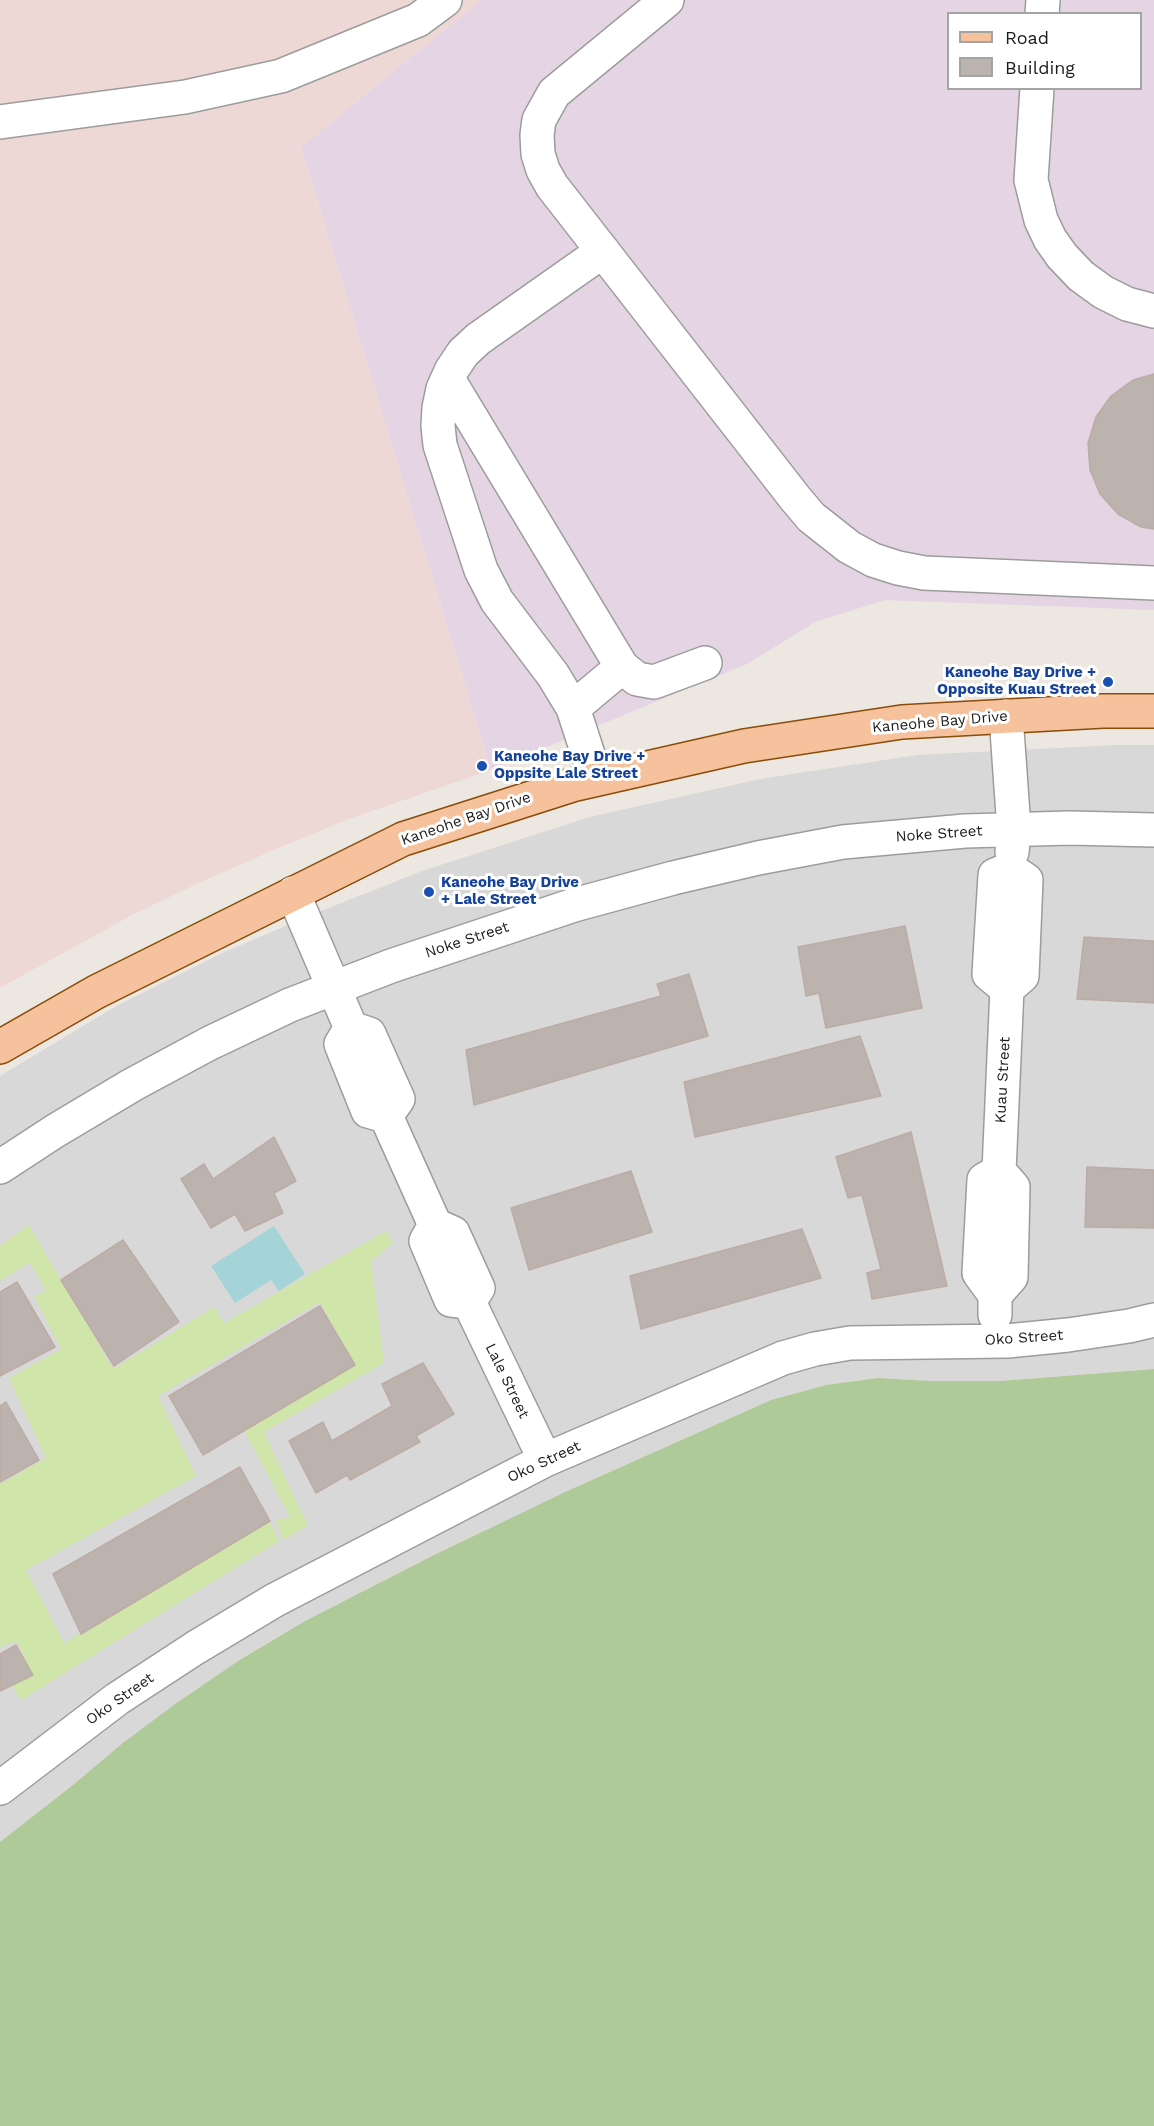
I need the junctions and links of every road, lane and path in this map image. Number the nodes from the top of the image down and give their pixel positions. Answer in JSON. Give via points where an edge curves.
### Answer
{"nodes":[{"id":1,"x":445,"y":0,"type":"edge"},
{"id":2,"x":667,"y":0,"type":"edge"},
{"id":3,"x":1037,"y":90,"type":"edge"},
{"id":4,"x":0,"y":122,"type":"edge"},
{"id":5,"x":603,"y":251,"type":"junction"},
{"id":6,"x":1154,"y":311,"type":"edge"},
{"id":7,"x":448,"y":379,"type":"junction"},
{"id":8,"x":1154,"y":583,"type":"edge"},
{"id":9,"x":705,"y":663,"type":"dead end"},
{"id":10,"x":622,"y":667,"type":"junction"},
{"id":11,"x":573,"y":708,"type":"junction"},
{"id":12,"x":1154,"y":711,"type":"edge"},
{"id":13,"x":1006,"y":716,"type":"junction"},
{"id":14,"x":596,"y":779,"type":"junction"},
{"id":15,"x":1014,"y":829,"type":"junction"},
{"id":16,"x":1154,"y":830,"type":"edge"},
{"id":17,"x":293,"y":893,"type":"junction"},
{"id":18,"x":333,"y":988,"type":"junction"},
{"id":19,"x":0,"y":1047,"type":"edge"},
{"id":20,"x":0,"y":1167,"type":"edge"},
{"id":21,"x":1154,"y":1320,"type":"edge"},
{"id":22,"x":995,"y":1341,"type":"junction"},
{"id":23,"x":545,"y":1460,"type":"junction"},
{"id":24,"x":0,"y":1788,"type":"edge"}],
"edges":[{"from":1,"to":4,"type":"lane","via":[[418,20],[281,76],[185,97]]},
{"from":2,"to":5,"type":"lane","via":[[565,82],[554,93],[540,120],[538,153],[543,171]]},
{"from":3,"to":6,"type":"lane","via":[[1031,180],[1050,239],[1081,276],[1102,292]]},
{"from":5,"to":7,"type":"lane","via":[[478,339],[463,353]]},
{"from":5,"to":8,"type":"lane","via":[[795,498],[811,517],[849,547],[873,560],[924,573]]},
{"from":7,"to":10,"type":"lane"},
{"from":7,"to":11,"type":"lane","via":[[439,408],[440,445],[482,570],[497,601]]},
{"from":9,"to":10,"type":"lane","via":[[654,682],[637,679]]},
{"from":10,"to":11,"type":"lane"},
{"from":11,"to":14,"type":"lane"},
{"from":12,"to":13,"type":"main road","name":"Kaneohe Bay Drive"},
{"from":13,"to":14,"type":"main road","name":"Kaneohe Bay Drive","via":[[902,722],[744,746]]},
{"from":13,"to":15,"type":"lane","name":"Kuau Street"},
{"from":14,"to":17,"type":"main road","name":"Kaneohe Bay Drive","via":[[403,839]]},
{"from":15,"to":16,"type":"lane","name":"Noke Street"},
{"from":15,"to":18,"type":"lane","name":"Noke Street","via":[[843,842],[758,858],[574,905]]},
{"from":15,"to":22,"type":"lane","name":"Kuau Street","via":[[1010,868],[1026,880],[1022,976],[1007,989],[999,1171],[1013,1187],[1011,1277],[996,1295]]},
{"from":17,"to":18,"type":"lane","name":"Lale Street"},
{"from":17,"to":19,"type":"main road","name":"Kaneohe Bay Drive","via":[[96,992]]},
{"from":18,"to":20,"type":"lane","name":"Noke Street","via":[[181,1059]]},
{"from":18,"to":23,"type":"lane","name":"Lale Street","via":[[351,1028],[369,1034],[398,1099],[387,1116],[435,1225],[453,1233],[466,1260],[478,1288],[470,1302]]},
{"from":21,"to":22,"type":"lane","name":"Oko Street","via":[[1068,1335]]},
{"from":22,"to":23,"type":"lane","name":"Oko Street","via":[[885,1341],[815,1349],[783,1358]]},
{"from":23,"to":24,"type":"lane","name":"Oko Street","via":[[274,1600],[117,1699]]}]}
